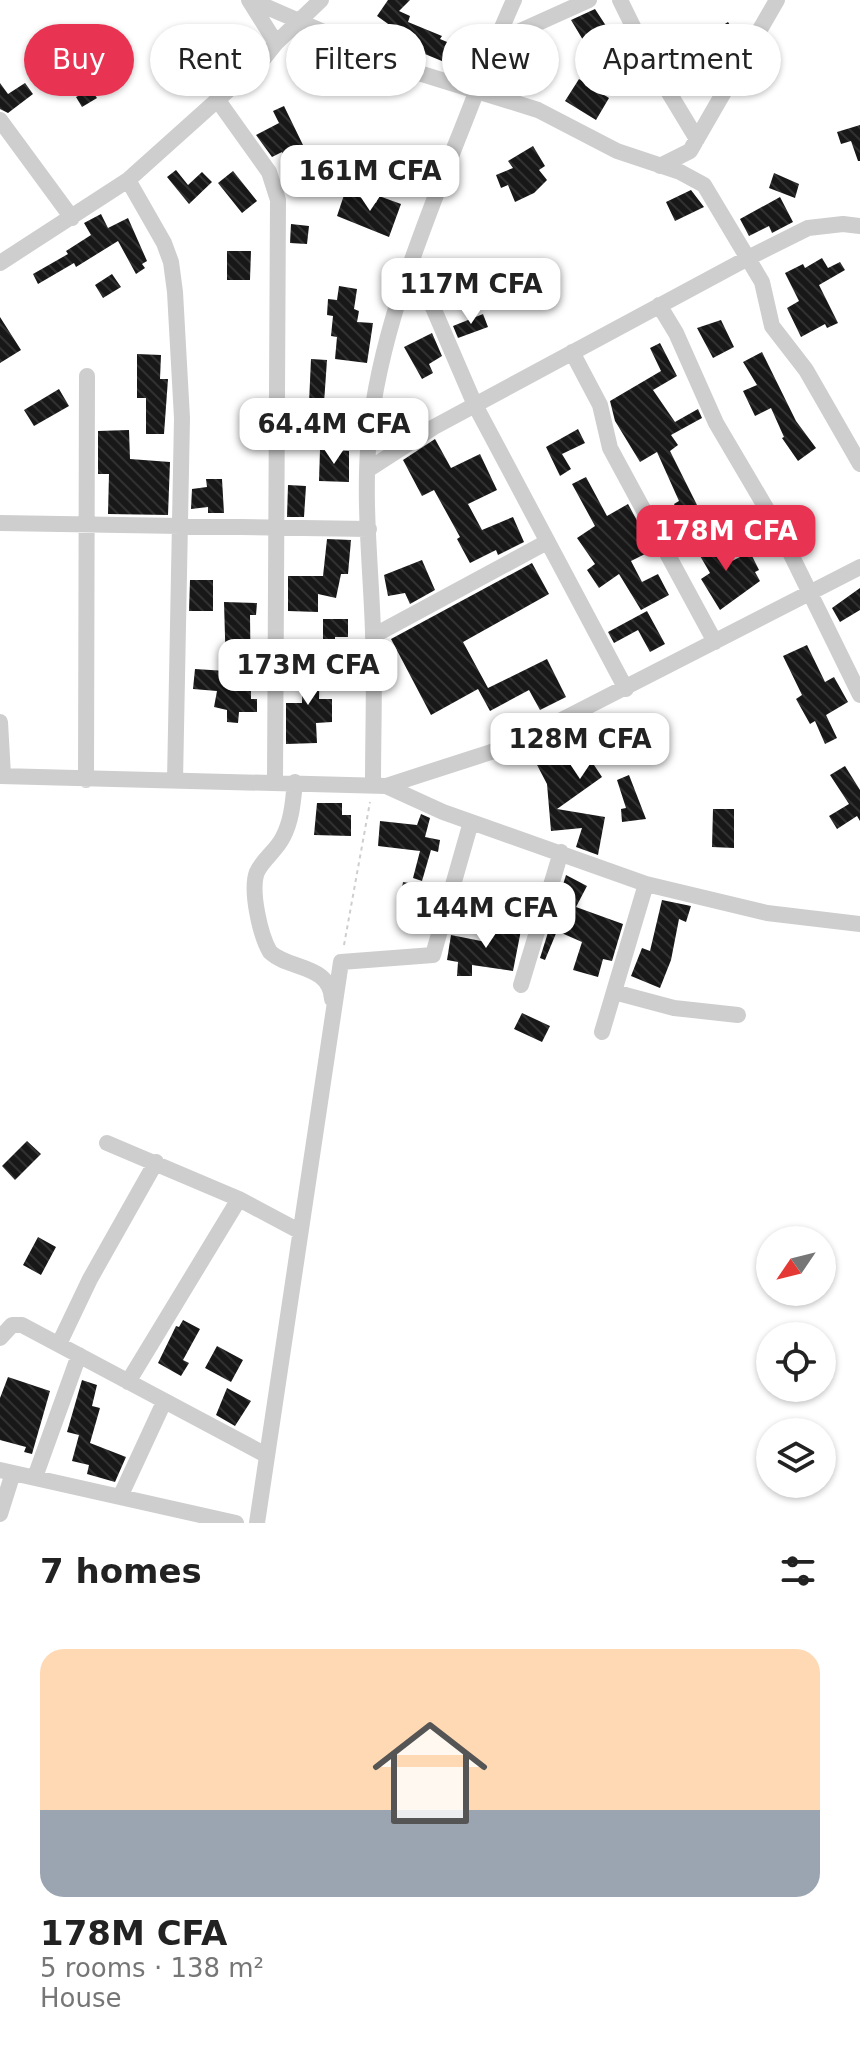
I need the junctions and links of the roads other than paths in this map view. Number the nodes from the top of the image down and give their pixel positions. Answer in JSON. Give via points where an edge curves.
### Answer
{"nodes":[{"id":1,"x":250,"y":0,"type":"edge"},
{"id":2,"x":321,"y":0,"type":"edge"},
{"id":3,"x":514,"y":0,"type":"edge"},
{"id":4,"x":589,"y":0,"type":"edge"},
{"id":5,"x":620,"y":0,"type":"edge"},
{"id":6,"x":777,"y":0,"type":"edge"},
{"id":7,"x":299,"y":21,"type":"junction"},
{"id":8,"x":504,"y":24,"type":"edge"},
{"id":9,"x":536,"y":24,"type":"edge"},
{"id":10,"x":276,"y":43,"type":"junction"},
{"id":11,"x":442,"y":80,"type":"edge"},
{"id":12,"x":475,"y":96,"type":"edge"},
{"id":13,"x":493,"y":96,"type":"edge"},
{"id":14,"x":219,"y":102,"type":"junction"},
{"id":15,"x":0,"y":120,"type":"edge"},
{"id":16,"x":694,"y":145,"type":"junction"},
{"id":17,"x":660,"y":166,"type":"junction"},
{"id":18,"x":694,"y":179,"type":"junction"},
{"id":19,"x":128,"y":180,"type":"junction"},
{"id":20,"x":72,"y":218,"type":"junction"},
{"id":21,"x":860,"y":226,"type":"edge"},
{"id":22,"x":750,"y":257,"type":"junction"},
{"id":23,"x":413,"y":261,"type":"junction"},
{"id":24,"x":0,"y":263,"type":"edge"},
{"id":25,"x":659,"y":305,"type":"junction"},
{"id":26,"x":572,"y":352,"type":"junction"},
{"id":27,"x":87,"y":376,"type":"dead end"},
{"id":28,"x":475,"y":405,"type":"junction"},
{"id":29,"x":277,"y":439,"type":"junction"},
{"id":30,"x":369,"y":440,"type":"junction"},
{"id":31,"x":860,"y":464,"type":"edge"},
{"id":32,"x":369,"y":469,"type":"junction"},
{"id":33,"x":0,"y":523,"type":"edge"},
{"id":34,"x":84,"y":524,"type":"junction"},
{"id":35,"x":177,"y":526,"type":"junction"},
{"id":36,"x":276,"y":527,"type":"junction"},
{"id":37,"x":369,"y":529,"type":"junction"},
{"id":38,"x":547,"y":542,"type":"junction"},
{"id":39,"x":859,"y":569,"type":"edge"},
{"id":40,"x":810,"y":594,"type":"junction"},
{"id":41,"x":373,"y":636,"type":"junction"},
{"id":42,"x":715,"y":642,"type":"junction"},
{"id":43,"x":626,"y":689,"type":"junction"},
{"id":44,"x":860,"y":695,"type":"edge"},
{"id":45,"x":0,"y":722,"type":"edge"},
{"id":46,"x":2,"y":776,"type":"edge"},
{"id":47,"x":86,"y":780,"type":"junction"},
{"id":48,"x":175,"y":781,"type":"junction"},
{"id":49,"x":275,"y":781,"type":"junction"},
{"id":50,"x":295,"y":782,"type":"junction"},
{"id":51,"x":379,"y":785,"type":"junction"},
{"id":52,"x":471,"y":822,"type":"junction"},
{"id":53,"x":561,"y":852,"type":"junction"},
{"id":54,"x":646,"y":884,"type":"junction"},
{"id":55,"x":860,"y":924,"type":"edge"},
{"id":56,"x":521,"y":985,"type":"dead end"},
{"id":57,"x":614,"y":992,"type":"junction"},
{"id":58,"x":333,"y":1012,"type":"junction"},
{"id":59,"x":738,"y":1015,"type":"dead end"},
{"id":60,"x":602,"y":1032,"type":"dead end"},
{"id":61,"x":107,"y":1143,"type":"dead end"},
{"id":62,"x":156,"y":1162,"type":"junction"},
{"id":63,"x":239,"y":1199,"type":"junction"},
{"id":64,"x":299,"y":1231,"type":"junction"},
{"id":65,"x":0,"y":1338,"type":"edge"},
{"id":66,"x":59,"y":1344,"type":"junction"},
{"id":67,"x":79,"y":1355,"type":"junction"},
{"id":68,"x":128,"y":1382,"type":"junction"},
{"id":69,"x":164,"y":1402,"type":"junction"},
{"id":70,"x":266,"y":1455,"type":"junction"},
{"id":71,"x":7,"y":1471,"type":"edge"},
{"id":72,"x":35,"y":1477,"type":"junction"},
{"id":73,"x":120,"y":1497,"type":"junction"},
{"id":74,"x":0,"y":1514,"type":"edge"},
{"id":75,"x":236,"y":1523,"type":"edge"},
{"id":76,"x":257,"y":1523,"type":"edge"}],
"edges":[{"from":1,"to":7,"type":"street"},
{"from":1,"to":10,"type":"street"},
{"from":2,"to":7,"type":"street"},
{"from":3,"to":8,"type":"street"},
{"from":4,"to":9,"type":"street"},
{"from":5,"to":16,"type":"street"},
{"from":6,"to":16,"type":"street"},
{"from":7,"to":10,"type":"street"},
{"from":7,"to":11,"type":"street"},
{"from":10,"to":14,"type":"street"},
{"from":12,"to":23,"type":"street"},
{"from":13,"to":17,"type":"street","via":[[538,110],[617,151]]},
{"from":14,"to":19,"type":"street"},
{"from":14,"to":29,"type":"street","via":[[276,186]]},
{"from":15,"to":20,"type":"street"},
{"from":16,"to":17,"type":"street"},
{"from":16,"to":18,"type":"street"},
{"from":17,"to":18,"type":"street"},
{"from":18,"to":22,"type":"street","via":[[711,192]]},
{"from":19,"to":20,"type":"street"},
{"from":19,"to":35,"type":"street","via":[[153,219],[171,262],[182,418]]},
{"from":20,"to":24,"type":"street"},
{"from":21,"to":22,"type":"street","via":[[808,228]]},
{"from":22,"to":25,"type":"street"},
{"from":22,"to":31,"type":"street","via":[[772,326],[806,370]]},
{"from":23,"to":28,"type":"street"},
{"from":23,"to":30,"type":"street","via":[[388,337]]},
{"from":25,"to":26,"type":"street"},
{"from":25,"to":40,"type":"street","via":[[716,423]]},
{"from":26,"to":28,"type":"street"},
{"from":26,"to":42,"type":"street","via":[[600,405],[614,457]]},
{"from":27,"to":34,"type":"street"},
{"from":28,"to":32,"type":"street"},
{"from":28,"to":38,"type":"street"},
{"from":29,"to":30,"type":"street"},
{"from":29,"to":36,"type":"street"},
{"from":30,"to":32,"type":"street"},
{"from":32,"to":37,"type":"street"},
{"from":33,"to":34,"type":"street"},
{"from":34,"to":35,"type":"street"},
{"from":34,"to":47,"type":"street"},
{"from":35,"to":36,"type":"street"},
{"from":35,"to":48,"type":"street"},
{"from":36,"to":37,"type":"street"},
{"from":36,"to":49,"type":"street"},
{"from":37,"to":41,"type":"street"},
{"from":38,"to":41,"type":"street"},
{"from":38,"to":43,"type":"street"},
{"from":39,"to":40,"type":"street"},
{"from":40,"to":42,"type":"street"},
{"from":40,"to":44,"type":"street"},
{"from":41,"to":51,"type":"street"},
{"from":42,"to":43,"type":"street"},
{"from":43,"to":51,"type":"street","via":[[491,752]]},
{"from":45,"to":46,"type":"street"},
{"from":46,"to":47,"type":"street"},
{"from":47,"to":48,"type":"street"},
{"from":48,"to":49,"type":"street"},
{"from":49,"to":50,"type":"street"},
{"from":50,"to":51,"type":"street"},
{"from":50,"to":58,"type":"street","via":[[282,841],[258,871],[257,900],[270,952],[325,980]]},
{"from":51,"to":52,"type":"street"},
{"from":52,"to":53,"type":"street"},
{"from":52,"to":58,"type":"street","via":[[433,955],[341,962]]},
{"from":53,"to":54,"type":"street"},
{"from":53,"to":56,"type":"street"},
{"from":54,"to":55,"type":"street","via":[[767,913]]},
{"from":54,"to":57,"type":"street"},
{"from":57,"to":59,"type":"street","via":[[674,1008]]},
{"from":57,"to":60,"type":"street"},
{"from":58,"to":64,"type":"street"},
{"from":61,"to":62,"type":"street"},
{"from":62,"to":63,"type":"street"},
{"from":62,"to":66,"type":"street"},
{"from":63,"to":64,"type":"street"},
{"from":63,"to":68,"type":"street"},
{"from":64,"to":70,"type":"street"},
{"from":65,"to":66,"type":"street","via":[[17,1323]]},
{"from":66,"to":67,"type":"street"},
{"from":67,"to":68,"type":"street"},
{"from":67,"to":72,"type":"street"},
{"from":68,"to":69,"type":"street"},
{"from":69,"to":70,"type":"street"},
{"from":69,"to":73,"type":"street"},
{"from":70,"to":76,"type":"street"},
{"from":71,"to":72,"type":"street"},
{"from":71,"to":74,"type":"street"},
{"from":72,"to":73,"type":"street"},
{"from":73,"to":75,"type":"street"}]}
